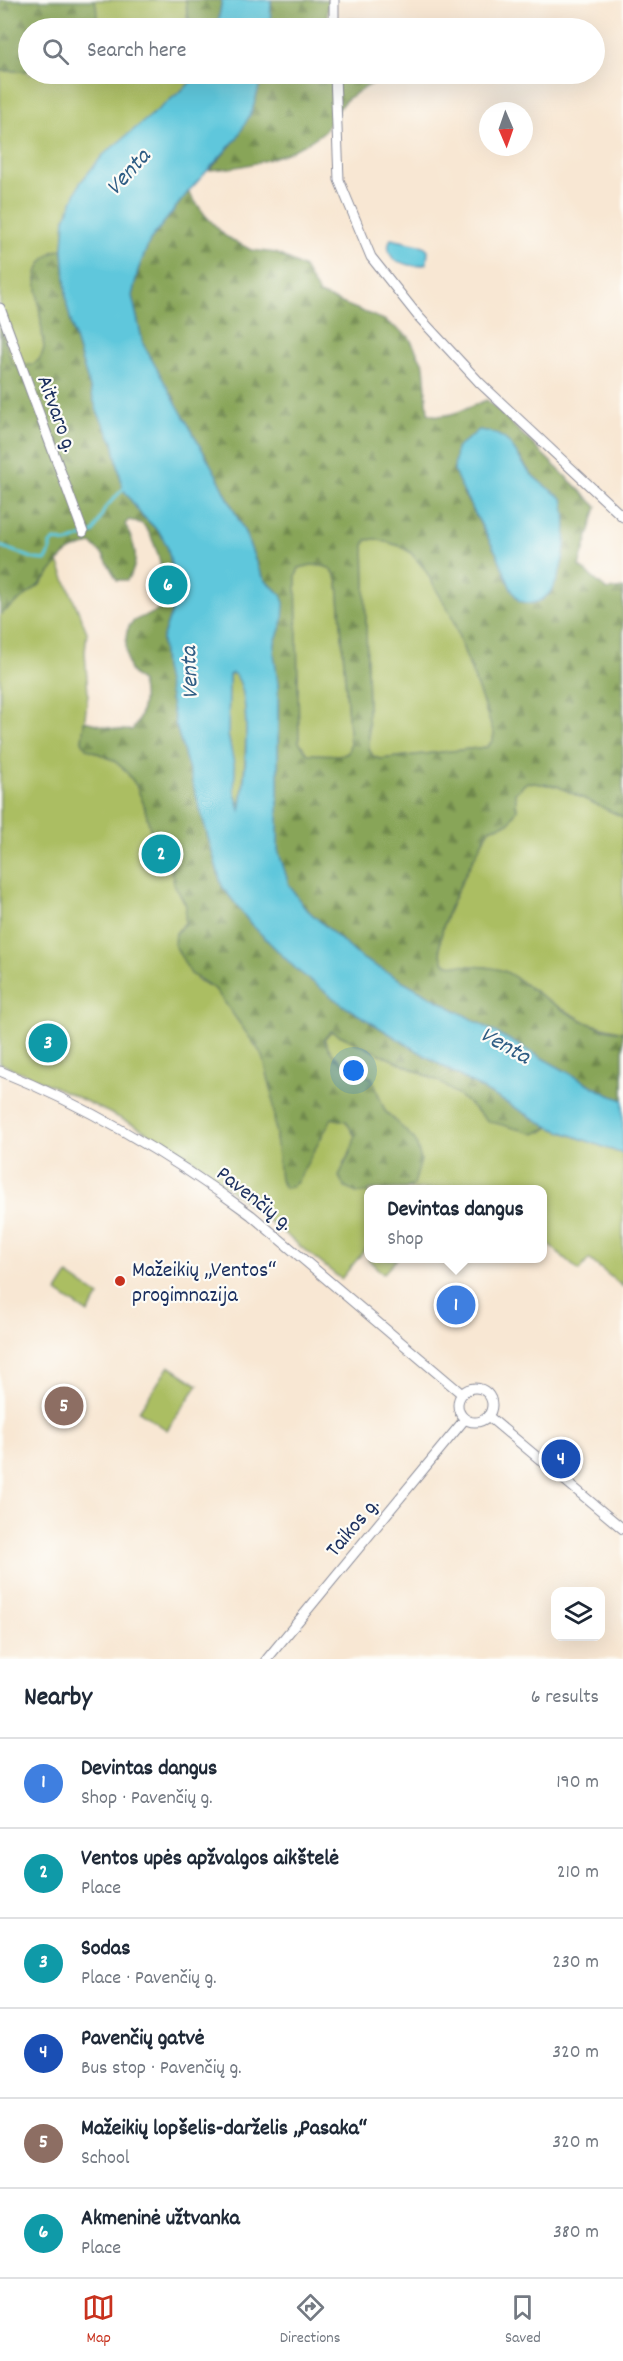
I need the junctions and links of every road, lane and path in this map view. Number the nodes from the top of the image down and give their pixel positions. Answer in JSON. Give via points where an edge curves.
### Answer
{"nodes":[{"id":1,"x":334,"y":0,"type":"edge"},
{"id":2,"x":334,"y":18,"type":"edge"},
{"id":3,"x":335,"y":84,"type":"edge"},
{"id":4,"x":0,"y":308,"type":"edge"},
{"id":5,"x":623,"y":517,"type":"edge"},
{"id":6,"x":82,"y":532,"type":"dead end"},
{"id":7,"x":0,"y":1071,"type":"edge"},
{"id":8,"x":462,"y":1394,"type":"junction"},
{"id":9,"x":488,"y":1416,"type":"junction"},
{"id":10,"x":465,"y":1419,"type":"junction"},
{"id":11,"x":623,"y":1529,"type":"edge"},
{"id":12,"x":267,"y":1659,"type":"edge"}],
"edges":[{"from":1,"to":2,"type":"street"},
{"from":3,"to":5,"type":"street","via":[[339,180],[371,257],[418,316],[480,383]]},
{"from":4,"to":6,"type":"street","name":"Aitvaro g."},
{"from":7,"to":8,"type":"street","name":"Pavenčių g.","via":[[118,1128],[214,1188]]},
{"from":8,"to":9,"type":"street","via":[[474,1388],[487,1393],[492,1407]]},
{"from":8,"to":10,"type":"street","via":[[458,1407]]},
{"from":9,"to":10,"type":"street","via":[[480,1421]]},
{"from":9,"to":11,"type":"street"},
{"from":10,"to":12,"type":"street","name":"Taikos g."}]}
